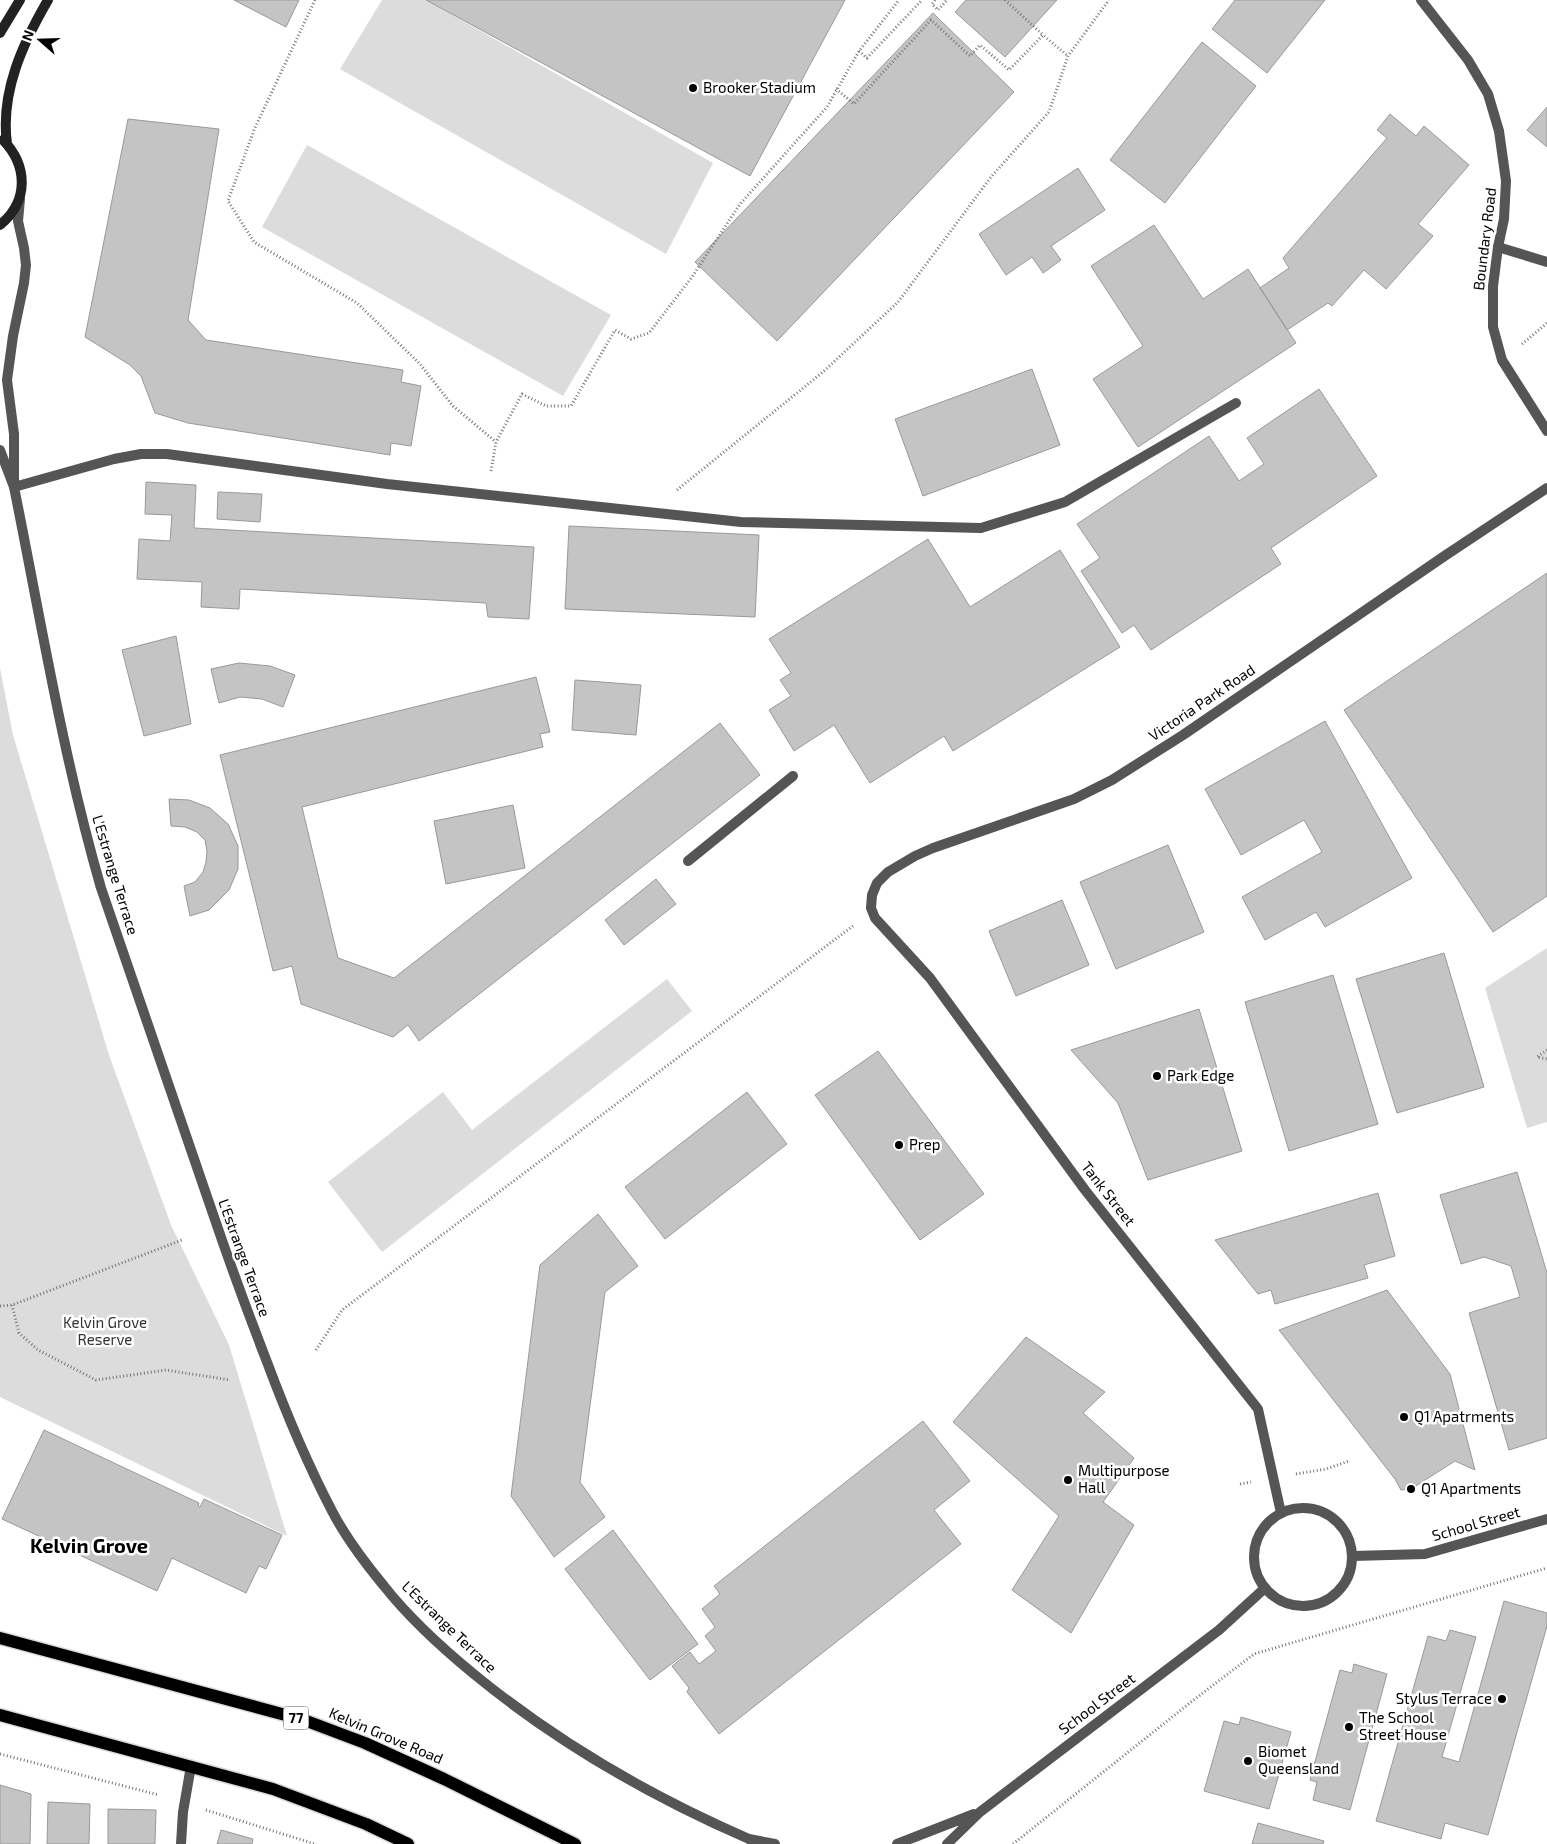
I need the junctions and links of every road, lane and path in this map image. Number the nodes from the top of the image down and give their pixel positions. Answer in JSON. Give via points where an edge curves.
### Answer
{"nodes":[{"id":1,"x":20,"y":0,"type":"edge"},
{"id":2,"x":48,"y":0,"type":"edge"},
{"id":3,"x":314,"y":0,"type":"edge"},
{"id":4,"x":899,"y":0,"type":"edge"},
{"id":5,"x":922,"y":0,"type":"edge"},
{"id":6,"x":935,"y":0,"type":"edge"},
{"id":7,"x":947,"y":0,"type":"edge"},
{"id":8,"x":1005,"y":0,"type":"edge"},
{"id":9,"x":1109,"y":0,"type":"edge"},
{"id":10,"x":1421,"y":0,"type":"edge"},
{"id":11,"x":0,"y":33,"type":"edge"},
{"id":12,"x":1043,"y":35,"type":"junction"},
{"id":13,"x":860,"y":52,"type":"junction"},
{"id":14,"x":1068,"y":56,"type":"junction"},
{"id":15,"x":836,"y":88,"type":"junction"},
{"id":16,"x":4,"y":141,"type":"edge"},
{"id":17,"x":20,"y":193,"type":"junction"},
{"id":18,"x":0,"y":225,"type":"edge"},
{"id":19,"x":1498,"y":247,"type":"junction"},
{"id":20,"x":1547,"y":262,"type":"edge"},
{"id":21,"x":1547,"y":324,"type":"edge"},
{"id":22,"x":1521,"y":345,"type":"dead end"},
{"id":23,"x":1236,"y":403,"type":"dead end"},
{"id":24,"x":1547,"y":431,"type":"edge"},
{"id":25,"x":496,"y":442,"type":"junction"},
{"id":26,"x":0,"y":450,"type":"edge"},
{"id":27,"x":14,"y":487,"type":"junction"},
{"id":28,"x":1547,"y":488,"type":"edge"},
{"id":29,"x":488,"y":494,"type":"junction"},
{"id":30,"x":652,"y":511,"type":"junction"},
{"id":31,"x":793,"y":776,"type":"dead end"},
{"id":32,"x":688,"y":861,"type":"dead end"},
{"id":33,"x":872,"y":912,"type":"junction"},
{"id":34,"x":1547,"y":1050,"type":"edge"},
{"id":35,"x":1547,"y":1059,"type":"edge"},
{"id":36,"x":182,"y":1240,"type":"dead end"},
{"id":37,"x":12,"y":1305,"type":"junction"},
{"id":38,"x":0,"y":1306,"type":"edge"},
{"id":39,"x":316,"y":1350,"type":"dead end"},
{"id":40,"x":230,"y":1380,"type":"dead end"},
{"id":41,"x":1281,"y":1513,"type":"junction"},
{"id":42,"x":1547,"y":1519,"type":"edge"},
{"id":43,"x":1353,"y":1556,"type":"junction"},
{"id":44,"x":1547,"y":1568,"type":"edge"},
{"id":45,"x":1265,"y":1588,"type":"junction"},
{"id":46,"x":0,"y":1638,"type":"edge"},
{"id":47,"x":0,"y":1714,"type":"edge"},
{"id":48,"x":0,"y":1754,"type":"edge"},
{"id":49,"x":191,"y":1766,"type":"junction"},
{"id":50,"x":159,"y":1795,"type":"dead end"},
{"id":51,"x":204,"y":1810,"type":"dead end"},
{"id":52,"x":980,"y":1812,"type":"junction"},
{"id":53,"x":752,"y":1842,"type":"edge"},
{"id":54,"x":181,"y":1844,"type":"edge"},
{"id":55,"x":316,"y":1844,"type":"edge"},
{"id":56,"x":408,"y":1844,"type":"edge"},
{"id":57,"x":575,"y":1844,"type":"edge"},
{"id":58,"x":775,"y":1844,"type":"edge"},
{"id":59,"x":897,"y":1844,"type":"edge"},
{"id":60,"x":942,"y":1844,"type":"edge"},
{"id":61,"x":947,"y":1844,"type":"edge"},
{"id":62,"x":1013,"y":1844,"type":"edge"}],
"edges":[{"from":1,"to":11,"type":"street"},
{"from":2,"to":16,"type":"street","name":"L'Estrange Terrace","via":[[21,49],[14,69]]},
{"from":3,"to":25,"type":"path","via":[[254,130],[228,201],[254,242],[357,303],[420,364],[452,406]]},
{"from":4,"to":13,"type":"path"},
{"from":5,"to":13,"type":"path","via":[[867,58]]},
{"from":6,"to":7,"type":"path","via":[[932,4],[938,10]]},
{"from":8,"to":12,"type":"path"},
{"from":9,"to":14,"type":"path"},
{"from":10,"to":19,"type":"street","name":"Boundary Road","via":[[1468,60],[1488,94],[1499,132],[1506,181],[1504,219]]},
{"from":12,"to":14,"type":"path"},
{"from":12,"to":15,"type":"path","via":[[1009,70],[980,45],[970,56],[931,20],[854,104]]},
{"from":13,"to":15,"type":"path"},
{"from":14,"to":30,"type":"path","via":[[1049,112],[991,177],[898,302],[823,372]]},
{"from":15,"to":25,"type":"path","via":[[827,107],[740,204],[692,277],[649,333],[631,339],[616,330],[571,406],[546,406],[522,394]]},
{"from":16,"to":17,"type":"street","name":"L'Estrange Terrace","via":[[16,157],[21,171]]},
{"from":17,"to":18,"type":"street","name":"L'Estrange Terrace","via":[[15,207]]},
{"from":17,"to":27,"type":"street","name":"L'Estrange Terrace","via":[[18,221],[26,265],[7,380],[14,434]]},
{"from":19,"to":20,"type":"street"},
{"from":19,"to":24,"type":"street","name":"Boundary Road","via":[[1493,286],[1493,327],[1502,360]]},
{"from":21,"to":22,"type":"path"},
{"from":23,"to":30,"type":"street","via":[[1065,502],[981,528],[741,522]]},
{"from":25,"to":29,"type":"path"},
{"from":26,"to":27,"type":"street","name":"L'Estrange Terrace"},
{"from":27,"to":29,"type":"street","via":[[108,460],[168,454],[387,484]]},
{"from":27,"to":53,"type":"street","name":"L'Estrange Terrace","via":[[62,736],[101,888],[236,1284],[293,1432],[333,1513],[390,1593],[418,1624],[492,1689],[606,1768]]},
{"from":28,"to":33,"type":"street","name":"Victoria Park Road","via":[[1112,780],[1074,799],[933,848],[893,869],[877,883],[870,902]]},
{"from":29,"to":30,"type":"street"},
{"from":31,"to":32,"type":"street"},
{"from":33,"to":39,"type":"path","via":[[342,1310]]},
{"from":33,"to":41,"type":"street","name":"Tank Street","via":[[930,978],[1086,1190],[1258,1409]]},
{"from":34,"to":35,"type":"path","via":[[1537,1057]]},
{"from":36,"to":37,"type":"path"},
{"from":37,"to":38,"type":"path"},
{"from":37,"to":40,"type":"path","via":[[19,1333],[38,1350],[96,1380],[166,1370]]},
{"from":41,"to":43,"type":"street","via":[[1313,1508],[1329,1514],[1350,1540]]},
{"from":41,"to":45,"type":"street","via":[[1269,1521],[1255,1547],[1254,1562]]},
{"from":42,"to":43,"type":"street","name":"School Street","via":[[1425,1554]]},
{"from":43,"to":45,"type":"street","via":[[1351,1571],[1344,1584],[1334,1596],[1321,1603],[1291,1604],[1276,1598]]},
{"from":44,"to":62,"type":"path","via":[[1254,1654]]},
{"from":45,"to":52,"type":"street","name":"School Street","via":[[1219,1630]]},
{"from":46,"to":57,"type":"main road","name":"Kelvin Grove Road","number":"77","via":[[304,1720],[409,1763]]},
{"from":47,"to":49,"type":"main road"},
{"from":48,"to":50,"type":"path"},
{"from":49,"to":54,"type":"street"},
{"from":49,"to":56,"type":"main road","via":[[316,1804]]},
{"from":51,"to":55,"type":"path"},
{"from":52,"to":59,"type":"street"},
{"from":52,"to":60,"type":"street"},
{"from":52,"to":61,"type":"street","name":"School Street"},
{"from":53,"to":58,"type":"street","name":"L'Estrange Terrace"}]}
